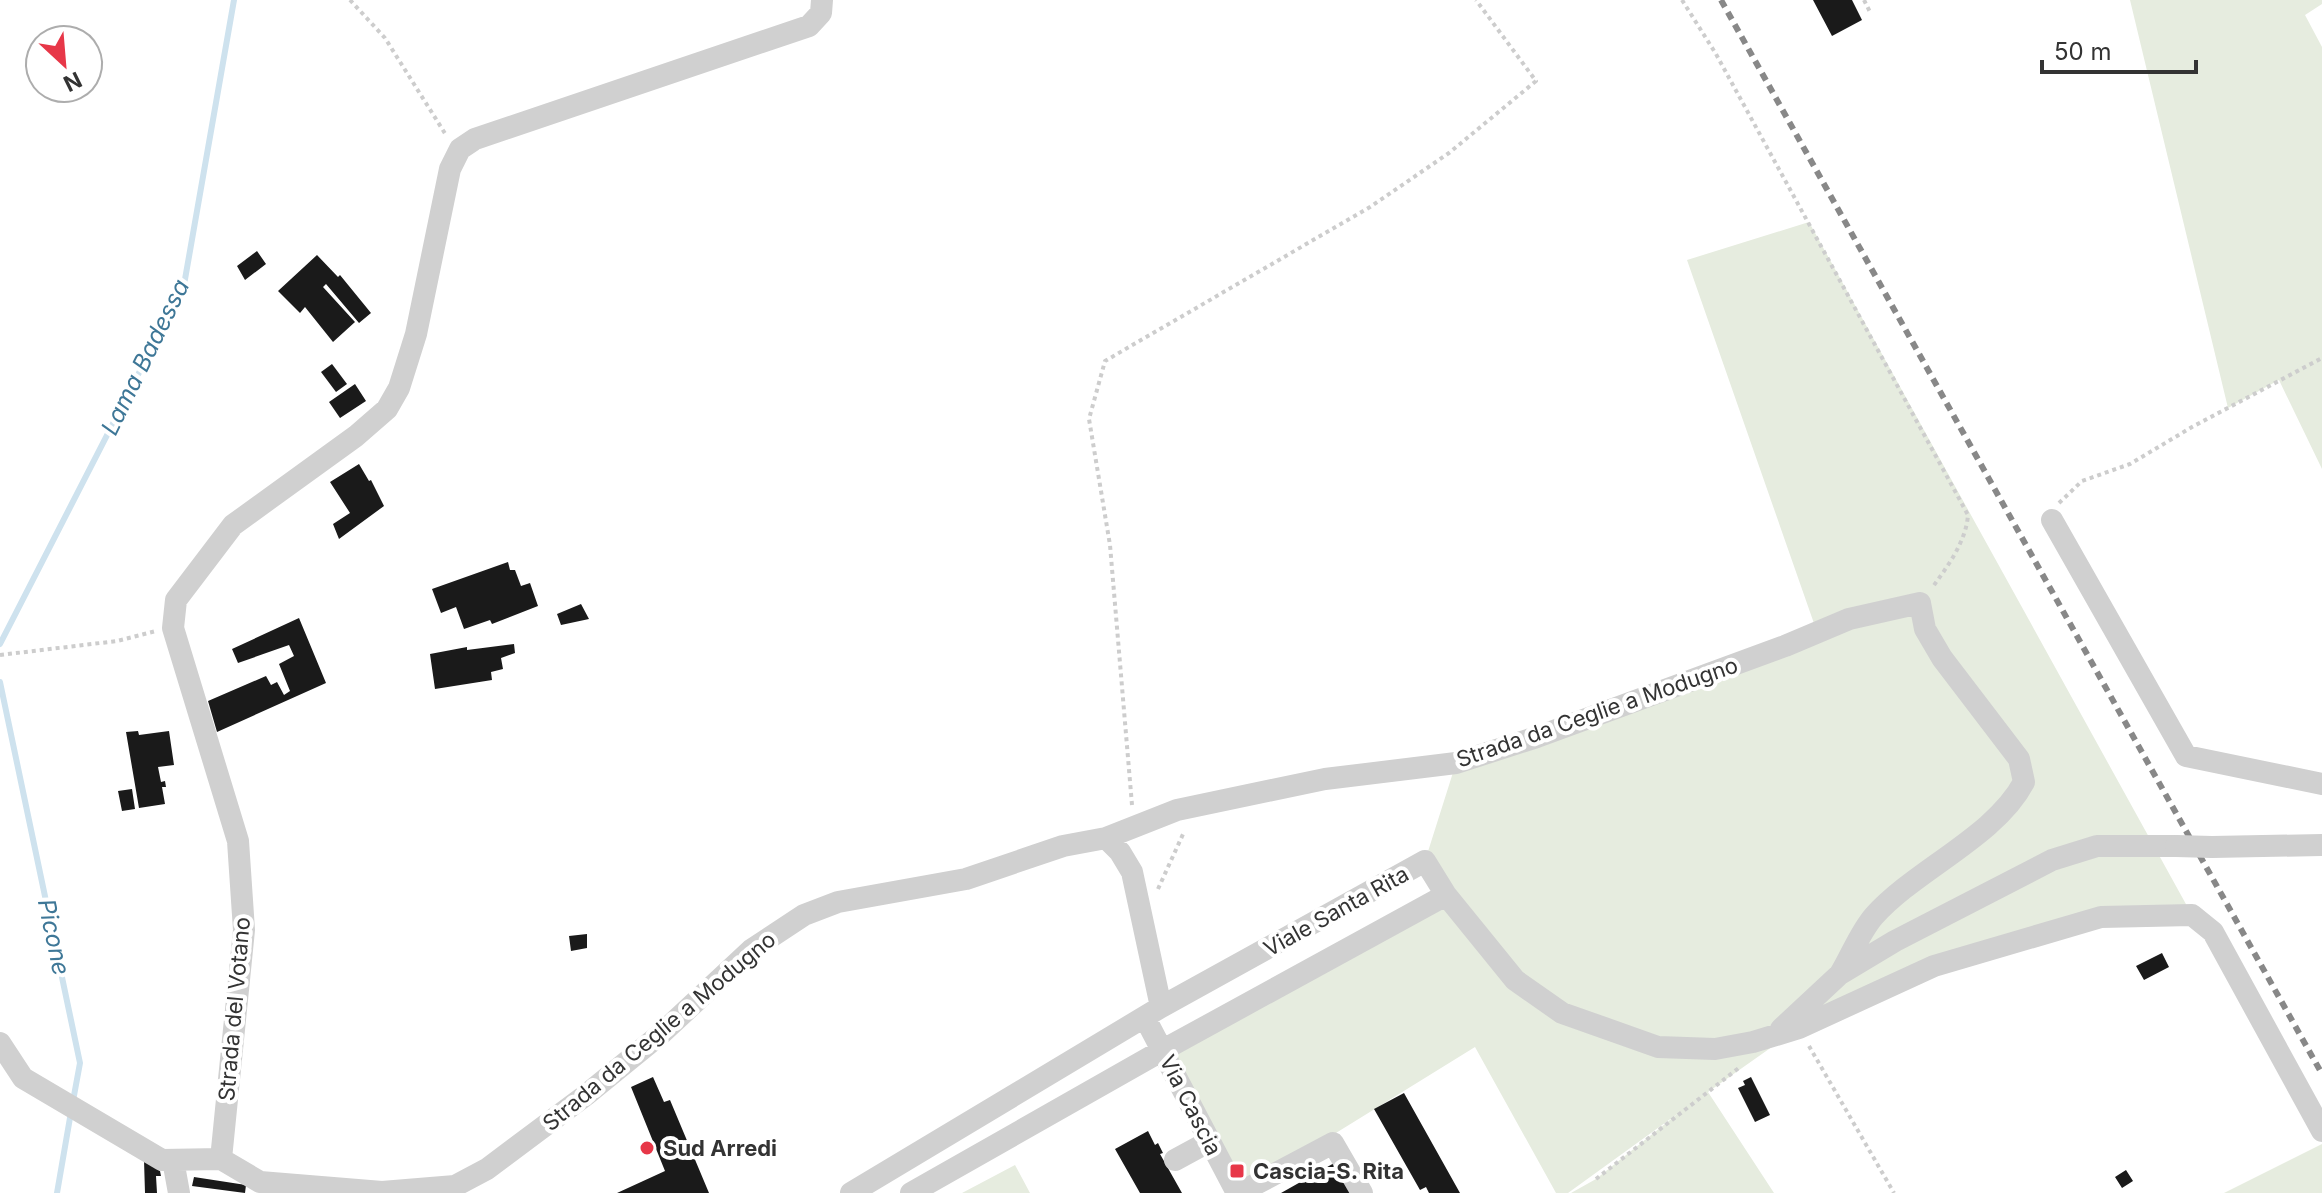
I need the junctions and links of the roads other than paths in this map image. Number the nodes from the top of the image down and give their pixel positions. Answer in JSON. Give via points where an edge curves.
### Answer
{"nodes":[{"id":1,"x":822,"y":0,"type":"edge"},
{"id":2,"x":2052,"y":520,"type":"road end"},
{"id":3,"x":2322,"y":784,"type":"edge"},
{"id":4,"x":1106,"y":838,"type":"junction"},
{"id":5,"x":2322,"y":845,"type":"edge"},
{"id":6,"x":1446,"y":895,"type":"junction"},
{"id":7,"x":1840,"y":974,"type":"junction"},
{"id":8,"x":1153,"y":1012,"type":"junction"},
{"id":9,"x":1774,"y":1036,"type":"junction"},
{"id":10,"x":0,"y":1043,"type":"edge"},
{"id":11,"x":1163,"y":1050,"type":"junction"},
{"id":12,"x":2322,"y":1131,"type":"edge"},
{"id":13,"x":1210,"y":1141,"type":"junction"},
{"id":14,"x":221,"y":1159,"type":"junction"},
{"id":15,"x":173,"y":1160,"type":"junction"},
{"id":16,"x":1175,"y":1160,"type":"dead end"},
{"id":17,"x":860,"y":1189,"type":"edge"},
{"id":18,"x":179,"y":1193,"type":"edge"},
{"id":19,"x":911,"y":1193,"type":"edge"},
{"id":20,"x":1238,"y":1193,"type":"edge"},
{"id":21,"x":1362,"y":1193,"type":"edge"}],
"edges":[{"from":1,"to":14,"type":"street","name":"Strada del Votano","via":[[821,13],[809,26],[475,139],[460,149],[450,169],[416,334],[387,409],[233,525],[176,600],[173,628],[238,841],[244,930]]},
{"from":2,"to":3,"type":"street","via":[[2186,756]]},
{"from":4,"to":7,"type":"street","name":"Strada da Ceglie a Modugno","via":[[1209,803],[1325,779],[1456,763],[1849,619],[1920,603],[1925,629],[2019,759],[2024,782],[1994,819],[1873,917]]},
{"from":4,"to":8,"type":"street","name":"Via Cascia","via":[[1132,872]]},
{"from":4,"to":14,"type":"street","name":"Strada da Ceglie a Modugno","via":[[1063,846],[966,879],[838,902],[804,915],[751,950],[586,1095],[487,1169],[455,1186],[382,1192],[260,1182]]},
{"from":5,"to":7,"type":"street","bridge":true,"via":[[2097,846],[2052,860]]},
{"from":6,"to":8,"type":"street","name":"Viale Santa Rita","via":[[1425,861]]},
{"from":6,"to":9,"type":"street","via":[[1515,980],[1562,1013],[1658,1047],[1715,1049]]},
{"from":6,"to":11,"type":"street","name":"Viale Santa Rita"},
{"from":7,"to":9,"type":"street"},
{"from":8,"to":11,"type":"street","name":"Via Cascia"},
{"from":8,"to":17,"type":"street","name":"Viale Santa Rita"},
{"from":9,"to":12,"type":"street","via":[[1934,966],[2101,917],[2192,915],[2213,932]]},
{"from":10,"to":15,"type":"street","via":[[23,1078],[162,1160]]},
{"from":11,"to":13,"type":"street","name":"Via Cascia"},
{"from":11,"to":19,"type":"street","name":"Viale Santa Rita"},
{"from":13,"to":16,"type":"street"},
{"from":13,"to":20,"type":"street","name":"Via Cascia"},
{"from":14,"to":15,"type":"street"},
{"from":15,"to":18,"type":"street"},
{"from":20,"to":21,"type":"street","name":"Via Cascia","via":[[1333,1143]]}]}
